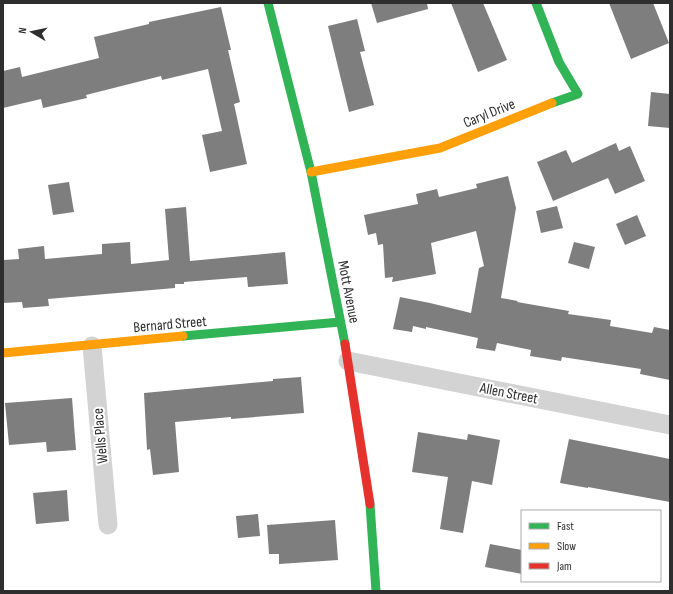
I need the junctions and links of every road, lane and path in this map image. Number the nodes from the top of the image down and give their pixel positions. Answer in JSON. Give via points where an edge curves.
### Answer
{"nodes":[{"id":1,"x":268,"y":3,"type":"edge"},
{"id":2,"x":536,"y":3,"type":"edge"},
{"id":3,"x":311,"y":172,"type":"junction"},
{"id":4,"x":340,"y":322,"type":"junction"},
{"id":5,"x":92,"y":346,"type":"junction"},
{"id":6,"x":3,"y":353,"type":"edge"},
{"id":7,"x":348,"y":361,"type":"junction"},
{"id":8,"x":670,"y":425,"type":"edge"},
{"id":9,"x":108,"y":525,"type":"dead end"},
{"id":10,"x":376,"y":591,"type":"edge"}],
"edges":[{"from":1,"to":3,"type":"street","name":"Mott Avenue"},
{"from":2,"to":3,"type":"street","name":"Caryl Drive","via":[[559,62],[578,94],[440,148]]},
{"from":3,"to":4,"type":"street","name":"Mott Avenue"},
{"from":4,"to":5,"type":"street","name":"Bernard Street"},
{"from":4,"to":7,"type":"street","name":"Mott Avenue"},
{"from":5,"to":6,"type":"street","name":"Bernard Street"},
{"from":5,"to":9,"type":"street","name":"Wells Place"},
{"from":7,"to":8,"type":"street","name":"Allen Street"},
{"from":7,"to":10,"type":"street","name":"Mott Avenue","via":[[369,494]]}]}
